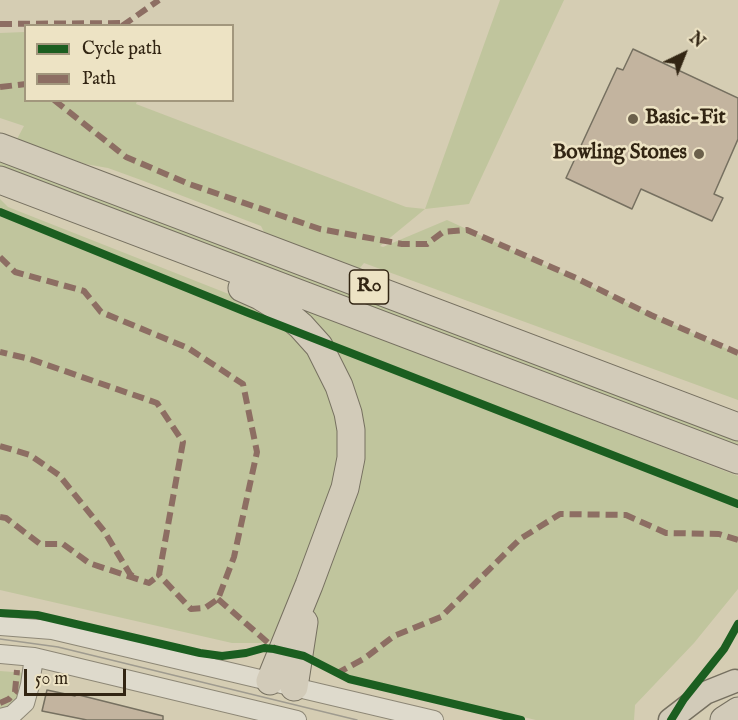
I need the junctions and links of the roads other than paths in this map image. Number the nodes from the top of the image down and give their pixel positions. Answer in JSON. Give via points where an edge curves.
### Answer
{"nodes":[{"id":1,"x":0,"y":147,"type":"edge"},
{"id":2,"x":0,"y":180,"type":"edge"},
{"id":3,"x":216,"y":262,"type":"junction"},
{"id":4,"x":738,"y":427,"type":"edge"},
{"id":5,"x":738,"y":460,"type":"edge"},
{"id":6,"x":0,"y":626,"type":"edge"},
{"id":7,"x":0,"y":654,"type":"edge"},
{"id":8,"x":34,"y":657,"type":"junction"},
{"id":9,"x":737,"y":678,"type":"edge"},
{"id":10,"x":282,"y":684,"type":"junction"},
{"id":11,"x":738,"y":711,"type":"edge"},
{"id":12,"x":0,"y":718,"type":"edge"},
{"id":13,"x":297,"y":720,"type":"edge"},
{"id":14,"x":434,"y":720,"type":"edge"},
{"id":15,"x":670,"y":720,"type":"edge"},
{"id":16,"x":715,"y":720,"type":"edge"},
{"id":17,"x":724,"y":720,"type":"edge"}],
"edges":[{"from":1,"to":4,"type":"highway","number":"R0"},
{"from":2,"to":3,"type":"highway","number":"R0"},
{"from":3,"to":5,"type":"highway","number":"R0"},
{"from":3,"to":10,"type":"highway","via":[[236,286],[281,309],[310,335],[327,359],[346,407],[351,444],[349,473],[309,585]]},
{"from":6,"to":10,"type":"street","via":[[52,630]]},
{"from":7,"to":8,"type":"street"},
{"from":8,"to":12,"type":"street","via":[[25,703],[12,715]]},
{"from":8,"to":13,"type":"street"},
{"from":9,"to":15,"type":"main road","via":[[705,693]]},
{"from":9,"to":16,"type":"main road"},
{"from":10,"to":14,"type":"street"},
{"from":11,"to":17,"type":"highway"}]}
